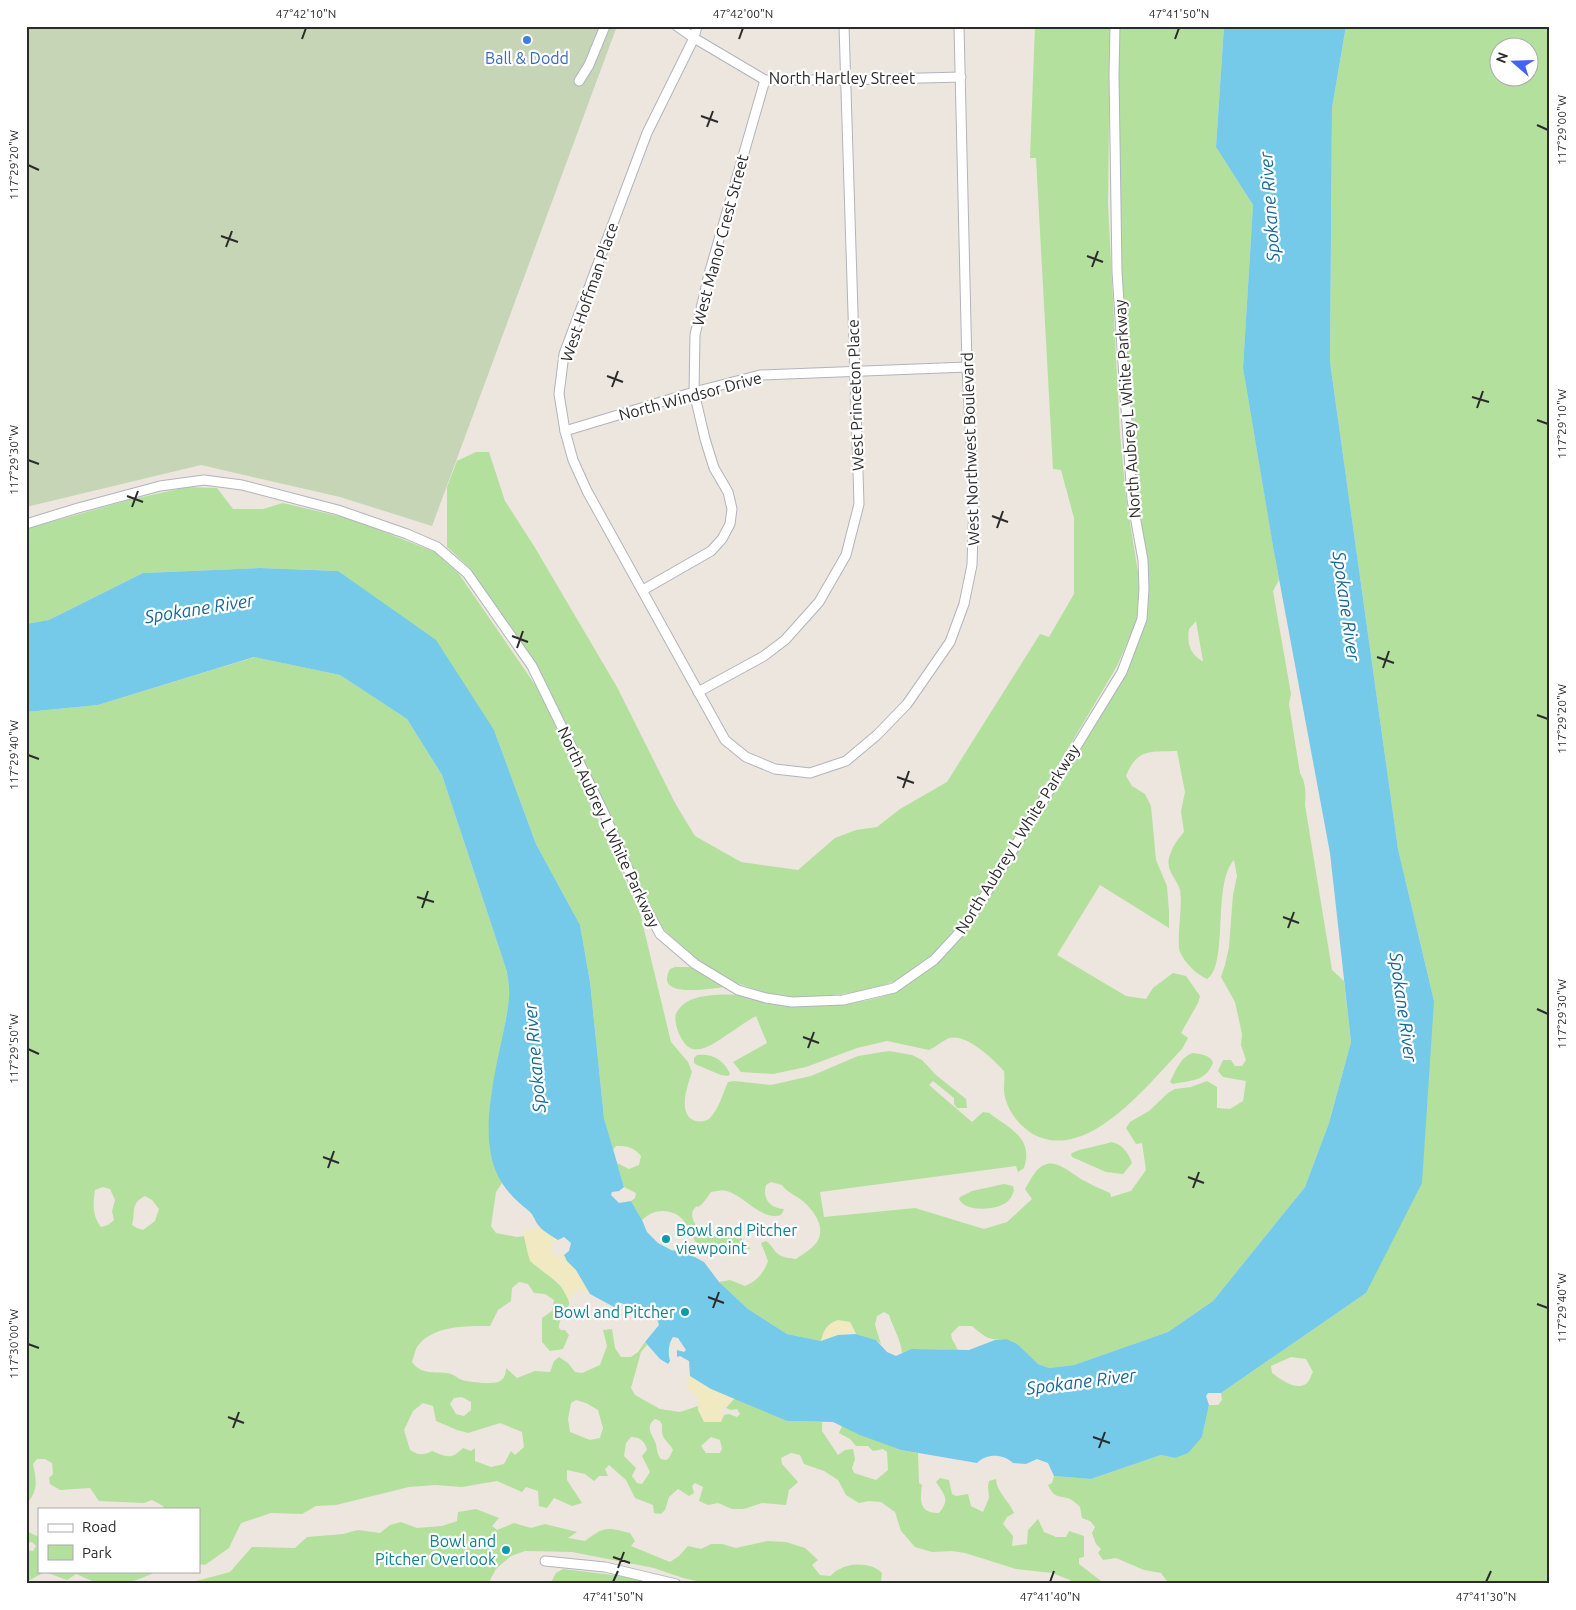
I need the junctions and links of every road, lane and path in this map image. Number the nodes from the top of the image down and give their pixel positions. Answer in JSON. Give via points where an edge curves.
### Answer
{"nodes":[{"id":1,"x":605,"y":26,"type":"edge"},
{"id":2,"x":677,"y":26,"type":"edge"},
{"id":3,"x":697,"y":26,"type":"edge"},
{"id":4,"x":844,"y":26,"type":"edge"},
{"id":5,"x":959,"y":26,"type":"edge"},
{"id":6,"x":1115,"y":26,"type":"edge"},
{"id":7,"x":694,"y":38,"type":"junction"},
{"id":8,"x":961,"y":77,"type":"junction"},
{"id":9,"x":765,"y":80,"type":"junction"},
{"id":10,"x":846,"y":80,"type":"junction"},
{"id":11,"x":579,"y":81,"type":"dead end"},
{"id":12,"x":967,"y":367,"type":"junction"},
{"id":13,"x":853,"y":372,"type":"junction"},
{"id":14,"x":694,"y":392,"type":"junction"},
{"id":15,"x":565,"y":431,"type":"junction"},
{"id":16,"x":26,"y":524,"type":"edge"},
{"id":17,"x":643,"y":590,"type":"junction"},
{"id":18,"x":698,"y":692,"type":"junction"},
{"id":19,"x":545,"y":1561,"type":"dead end"},
{"id":20,"x":676,"y":1584,"type":"edge"}],
"edges":[{"from":1,"to":11,"type":"street","via":[[590,65]]},
{"from":2,"to":7,"type":"street","name":"North Hartley Street"},
{"from":3,"to":7,"type":"street","name":"West Hoffman Place"},
{"from":4,"to":10,"type":"street","name":"West Princeton Place"},
{"from":5,"to":8,"type":"street","name":"West Northwest Boulevard"},
{"from":6,"to":16,"type":"street","name":"North Aubrey L White Parkway","via":[[1117,272],[1132,499],[1143,560],[1142,619],[1122,672],[979,905],[934,960],[894,988],[843,1000],[792,1002],[766,998],[738,990],[695,964],[660,934],[532,666],[467,573],[437,547],[338,510],[242,485],[204,480],[160,486]]},
{"from":7,"to":9,"type":"street","name":"North Hartley Street"},
{"from":7,"to":15,"type":"street","name":"West Hoffman Place","via":[[647,132],[564,354],[559,394]]},
{"from":8,"to":10,"type":"street","name":"North Hartley Street"},
{"from":8,"to":12,"type":"street","name":"West Northwest Boulevard"},
{"from":9,"to":10,"type":"street","name":"North Hartley Street"},
{"from":9,"to":14,"type":"street","name":"West Manor Crest Street","via":[[709,274],[695,335]]},
{"from":10,"to":13,"type":"street","name":"West Princeton Place"},
{"from":12,"to":13,"type":"street","name":"North Windsor Drive"},
{"from":12,"to":18,"type":"street","name":"West Northwest Boulevard","via":[[974,501],[972,565],[964,604],[950,642],[907,704],[846,762],[810,773],[775,769],[746,757],[725,740]]},
{"from":13,"to":14,"type":"street","name":"North Windsor Drive","via":[[760,375]]},
{"from":13,"to":18,"type":"street","name":"West Princeton Place","via":[[859,504],[846,555],[819,602],[785,640],[764,656]]},
{"from":14,"to":15,"type":"street","name":"North Windsor Drive"},
{"from":14,"to":17,"type":"street","name":"West Manor Crest Street","via":[[714,468],[728,492],[732,509],[730,524],[711,551]]},
{"from":15,"to":17,"type":"street","name":"West Hoffman Place","via":[[586,491]]},
{"from":17,"to":18,"type":"street","name":"West Hoffman Place"},
{"from":19,"to":20,"type":"street","via":[[606,1568]]}]}
